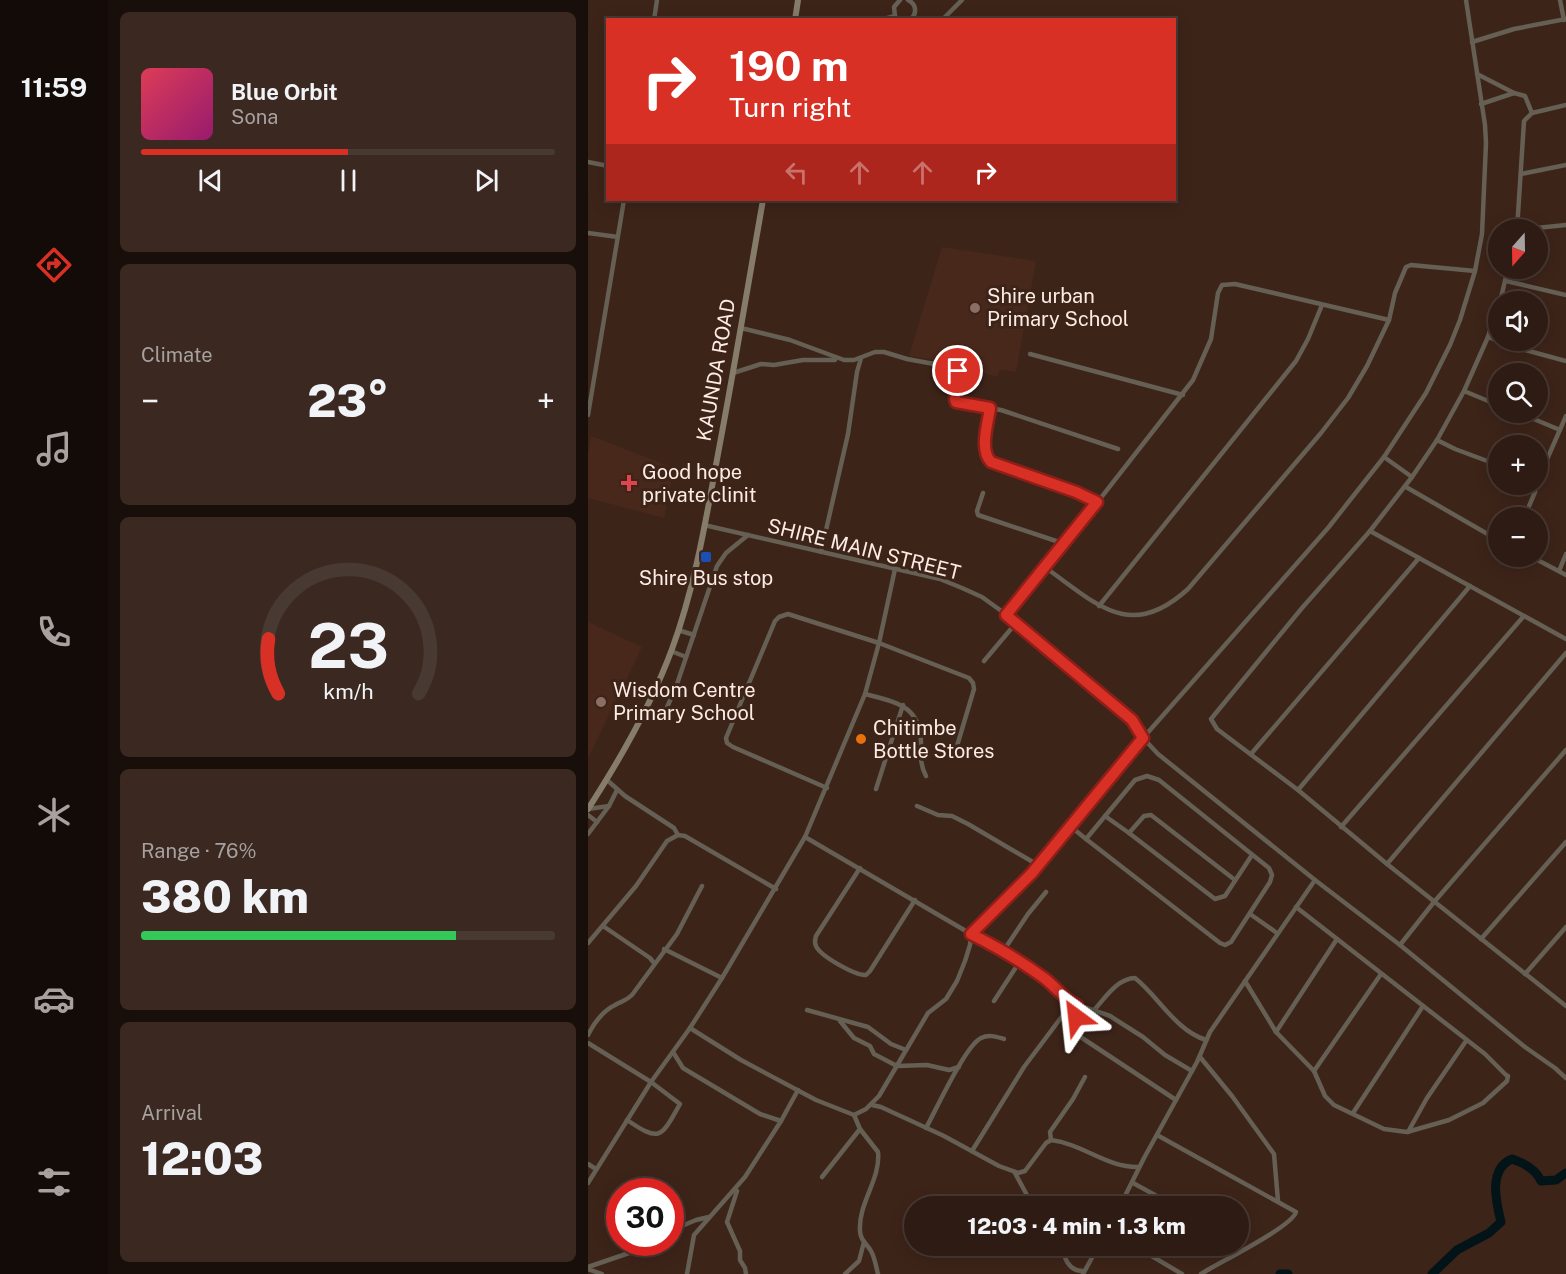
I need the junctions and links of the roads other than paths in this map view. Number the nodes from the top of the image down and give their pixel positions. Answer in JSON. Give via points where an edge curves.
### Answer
{"nodes":[{"id":1,"x":657,"y":0,"type":"edge"},
{"id":2,"x":798,"y":0,"type":"edge"},
{"id":3,"x":900,"y":0,"type":"edge"},
{"id":4,"x":908,"y":0,"type":"edge"},
{"id":5,"x":920,"y":0,"type":"edge"},
{"id":6,"x":962,"y":0,"type":"edge"},
{"id":7,"x":1466,"y":0,"type":"edge"},
{"id":8,"x":1560,"y":0,"type":"edge"},
{"id":9,"x":914,"y":5,"type":"junction"},
{"id":10,"x":654,"y":18,"type":"edge"},
{"id":11,"x":795,"y":18,"type":"edge"},
{"id":12,"x":897,"y":18,"type":"edge"},
{"id":13,"x":911,"y":18,"type":"edge"},
{"id":14,"x":944,"y":18,"type":"edge"},
{"id":15,"x":1565,"y":20,"type":"edge"},
{"id":16,"x":1472,"y":42,"type":"junction"},
{"id":17,"x":1477,"y":74,"type":"junction"},
{"id":18,"x":1514,"y":93,"type":"junction"},
{"id":19,"x":1481,"y":104,"type":"junction"},
{"id":20,"x":1566,"y":105,"type":"edge"},
{"id":21,"x":1532,"y":113,"type":"junction"},
{"id":22,"x":588,"y":162,"type":"edge"},
{"id":23,"x":1566,"y":165,"type":"edge"},
{"id":24,"x":606,"y":166,"type":"edge"},
{"id":25,"x":1521,"y":174,"type":"junction"},
{"id":26,"x":624,"y":201,"type":"edge"},
{"id":27,"x":763,"y":201,"type":"edge"},
{"id":28,"x":1518,"y":219,"type":"edge"},
{"id":29,"x":1566,"y":225,"type":"edge"},
{"id":30,"x":1548,"y":227,"type":"edge"},
{"id":31,"x":588,"y":233,"type":"edge"},
{"id":32,"x":618,"y":237,"type":"junction"},
{"id":33,"x":1475,"y":271,"type":"junction"},
{"id":34,"x":1506,"y":281,"type":"joint"},
{"id":35,"x":1503,"y":291,"type":"edge"},
{"id":36,"x":1566,"y":295,"type":"edge"},
{"id":37,"x":1322,"y":304,"type":"junction"},
{"id":38,"x":1389,"y":320,"type":"junction"},
{"id":39,"x":741,"y":328,"type":"junction"},
{"id":40,"x":1488,"y":337,"type":"edge"},
{"id":41,"x":1527,"y":351,"type":"edge"},
{"id":42,"x":1030,"y":354,"type":"dead end"},
{"id":43,"x":861,"y":358,"type":"junction"},
{"id":44,"x":844,"y":360,"type":"junction"},
{"id":45,"x":1566,"y":361,"type":"edge"},
{"id":46,"x":588,"y":369,"type":"edge"},
{"id":47,"x":596,"y":372,"type":"junction"},
{"id":48,"x":733,"y":374,"type":"junction"},
{"id":49,"x":1464,"y":391,"type":"junction"},
{"id":50,"x":1184,"y":395,"type":"junction"},
{"id":51,"x":1488,"y":401,"type":"edge"},
{"id":52,"x":990,"y":408,"type":"junction"},
{"id":53,"x":588,"y":415,"type":"edge"},
{"id":54,"x":1566,"y":416,"type":"edge"},
{"id":55,"x":1543,"y":423,"type":"edge"},
{"id":56,"x":1560,"y":430,"type":"junction"},
{"id":57,"x":1437,"y":440,"type":"junction"},
{"id":58,"x":1118,"y":449,"type":"dead end"},
{"id":59,"x":1384,"y":457,"type":"junction"},
{"id":60,"x":1548,"y":457,"type":"edge"},
{"id":61,"x":1488,"y":461,"type":"edge"},
{"id":62,"x":1412,"y":477,"type":"junction"},
{"id":63,"x":1406,"y":487,"type":"junction"},
{"id":64,"x":983,"y":493,"type":"dead end"},
{"id":65,"x":1097,"y":502,"type":"junction"},
{"id":66,"x":704,"y":525,"type":"junction"},
{"id":67,"x":1370,"y":531,"type":"junction"},
{"id":68,"x":1488,"y":534,"type":"edge"},
{"id":69,"x":748,"y":535,"type":"junction"},
{"id":70,"x":1065,"y":544,"type":"junction"},
{"id":71,"x":821,"y":552,"type":"junction"},
{"id":72,"x":1566,"y":554,"type":"edge"},
{"id":73,"x":1419,"y":558,"type":"junction"},
{"id":74,"x":1548,"y":565,"type":"edge"},
{"id":75,"x":1046,"y":568,"type":"junction"},
{"id":76,"x":895,"y":569,"type":"junction"},
{"id":77,"x":1559,"y":571,"type":"junction"},
{"id":78,"x":1566,"y":575,"type":"edge"},
{"id":79,"x":1470,"y":586,"type":"junction"},
{"id":80,"x":1099,"y":606,"type":"junction"},
{"id":81,"x":1006,"y":615,"type":"junction"},
{"id":82,"x":1523,"y":617,"type":"junction"},
{"id":83,"x":1016,"y":623,"type":"junction"},
{"id":84,"x":678,"y":630,"type":"junction"},
{"id":85,"x":694,"y":635,"type":"junction"},
{"id":86,"x":1566,"y":639,"type":"edge"},
{"id":87,"x":879,"y":644,"type":"junction"},
{"id":88,"x":671,"y":651,"type":"junction"},
{"id":89,"x":1566,"y":653,"type":"edge"},
{"id":90,"x":686,"y":657,"type":"junction"},
{"id":91,"x":984,"y":661,"type":"dead end"},
{"id":92,"x":865,"y":694,"type":"junction"},
{"id":93,"x":903,"y":705,"type":"junction"},
{"id":94,"x":664,"y":714,"type":"dead end"},
{"id":95,"x":1143,"y":738,"type":"junction"},
{"id":96,"x":957,"y":746,"type":"dead end"},
{"id":97,"x":1566,"y":750,"type":"edge"},
{"id":98,"x":1251,"y":754,"type":"junction"},
{"id":99,"x":926,"y":776,"type":"dead end"},
{"id":100,"x":607,"y":780,"type":"junction"},
{"id":101,"x":827,"y":788,"type":"junction"},
{"id":102,"x":876,"y":789,"type":"dead end"},
{"id":103,"x":617,"y":790,"type":"junction"},
{"id":104,"x":1298,"y":790,"type":"junction"},
{"id":105,"x":609,"y":806,"type":"junction"},
{"id":106,"x":917,"y":806,"type":"dead end"},
{"id":107,"x":588,"y":809,"type":"edge"},
{"id":108,"x":588,"y":815,"type":"edge"},
{"id":109,"x":1105,"y":816,"type":"junction"},
{"id":110,"x":597,"y":822,"type":"junction"},
{"id":111,"x":1070,"y":826,"type":"junction"},
{"id":112,"x":1341,"y":827,"type":"junction"},
{"id":113,"x":1129,"y":833,"type":"junction"},
{"id":114,"x":588,"y":834,"type":"edge"},
{"id":115,"x":678,"y":835,"type":"junction"},
{"id":116,"x":805,"y":837,"type":"junction"},
{"id":117,"x":1086,"y":839,"type":"junction"},
{"id":118,"x":1566,"y":842,"type":"edge"},
{"id":119,"x":1252,"y":855,"type":"junction"},
{"id":120,"x":1387,"y":864,"type":"junction"},
{"id":121,"x":1038,"y":866,"type":"junction"},
{"id":122,"x":860,"y":868,"type":"junction"},
{"id":123,"x":1235,"y":880,"type":"junction"},
{"id":124,"x":1315,"y":880,"type":"junction"},
{"id":125,"x":702,"y":886,"type":"dead end"},
{"id":126,"x":776,"y":889,"type":"junction"},
{"id":127,"x":1046,"y":892,"type":"dead end"},
{"id":128,"x":915,"y":900,"type":"junction"},
{"id":129,"x":1434,"y":902,"type":"junction"},
{"id":130,"x":1296,"y":907,"type":"junction"},
{"id":131,"x":1250,"y":914,"type":"junction"},
{"id":132,"x":603,"y":926,"type":"junction"},
{"id":133,"x":1566,"y":927,"type":"edge"},
{"id":134,"x":1277,"y":933,"type":"junction"},
{"id":135,"x":971,"y":934,"type":"junction"},
{"id":136,"x":1336,"y":939,"type":"junction"},
{"id":137,"x":1481,"y":939,"type":"junction"},
{"id":138,"x":588,"y":943,"type":"edge"},
{"id":139,"x":1400,"y":945,"type":"junction"},
{"id":140,"x":664,"y":949,"type":"junction"},
{"id":141,"x":1004,"y":950,"type":"junction"},
{"id":142,"x":1020,"y":961,"type":"junction"},
{"id":143,"x":654,"y":963,"type":"junction"},
{"id":144,"x":1381,"y":974,"type":"junction"},
{"id":145,"x":1525,"y":974,"type":"junction"},
{"id":146,"x":722,"y":978,"type":"junction"},
{"id":147,"x":1245,"y":981,"type":"junction"},
{"id":148,"x":994,"y":1001,"type":"dead end"},
{"id":149,"x":1075,"y":1004,"type":"junction"},
{"id":150,"x":1423,"y":1006,"type":"junction"},
{"id":151,"x":1566,"y":1006,"type":"edge"},
{"id":152,"x":1095,"y":1009,"type":"junction"},
{"id":153,"x":807,"y":1010,"type":"dead end"},
{"id":154,"x":840,"y":1021,"type":"junction"},
{"id":155,"x":690,"y":1028,"type":"junction"},
{"id":156,"x":1276,"y":1032,"type":"junction"},
{"id":157,"x":588,"y":1035,"type":"edge"},
{"id":158,"x":1004,"y":1039,"type":"dead end"},
{"id":159,"x":1206,"y":1040,"type":"junction"},
{"id":160,"x":1466,"y":1041,"type":"junction"},
{"id":161,"x":588,"y":1043,"type":"edge"},
{"id":162,"x":906,"y":1050,"type":"junction"},
{"id":163,"x":673,"y":1052,"type":"junction"},
{"id":164,"x":1200,"y":1057,"type":"junction"},
{"id":165,"x":897,"y":1066,"type":"junction"},
{"id":166,"x":959,"y":1067,"type":"junction"},
{"id":167,"x":1192,"y":1071,"type":"junction"},
{"id":168,"x":1314,"y":1071,"type":"junction"},
{"id":169,"x":1085,"y":1077,"type":"dead end"},
{"id":170,"x":1566,"y":1078,"type":"edge"},
{"id":171,"x":651,"y":1082,"type":"junction"},
{"id":172,"x":798,"y":1090,"type":"junction"},
{"id":173,"x":1176,"y":1100,"type":"junction"},
{"id":174,"x":872,"y":1105,"type":"junction"},
{"id":175,"x":1353,"y":1113,"type":"junction"},
{"id":176,"x":854,"y":1115,"type":"junction"},
{"id":177,"x":627,"y":1120,"type":"junction"},
{"id":178,"x":781,"y":1121,"type":"junction"},
{"id":179,"x":926,"y":1128,"type":"junction"},
{"id":180,"x":860,"y":1129,"type":"junction"},
{"id":181,"x":1407,"y":1132,"type":"junction"},
{"id":182,"x":1157,"y":1135,"type":"junction"},
{"id":183,"x":1052,"y":1140,"type":"junction"},
{"id":184,"x":972,"y":1151,"type":"junction"},
{"id":185,"x":588,"y":1164,"type":"edge"},
{"id":186,"x":1139,"y":1167,"type":"junction"},
{"id":187,"x":596,"y":1169,"type":"junction"},
{"id":188,"x":1015,"y":1173,"type":"junction"},
{"id":189,"x":822,"y":1177,"type":"dead end"},
{"id":190,"x":588,"y":1183,"type":"edge"},
{"id":191,"x":741,"y":1183,"type":"junction"},
{"id":192,"x":1132,"y":1183,"type":"junction"},
{"id":193,"x":1027,"y":1196,"type":"edge"},
{"id":194,"x":1125,"y":1196,"type":"edge"},
{"id":195,"x":1156,"y":1196,"type":"edge"},
{"id":196,"x":1278,"y":1201,"type":"junction"},
{"id":197,"x":709,"y":1217,"type":"junction"},
{"id":198,"x":684,"y":1225,"type":"edge"},
{"id":199,"x":864,"y":1242,"type":"junction"},
{"id":200,"x":1249,"y":1248,"type":"edge"},
{"id":201,"x":619,"y":1256,"type":"edge"},
{"id":202,"x":1066,"y":1256,"type":"edge"},
{"id":203,"x":1093,"y":1256,"type":"edge"},
{"id":204,"x":1152,"y":1256,"type":"edge"},
{"id":205,"x":1235,"y":1256,"type":"edge"},
{"id":206,"x":588,"y":1268,"type":"edge"},
{"id":207,"x":1083,"y":1273,"type":"edge"},
{"id":208,"x":602,"y":1274,"type":"edge"},
{"id":209,"x":687,"y":1274,"type":"edge"},
{"id":210,"x":747,"y":1274,"type":"edge"},
{"id":211,"x":845,"y":1274,"type":"edge"},
{"id":212,"x":878,"y":1274,"type":"edge"},
{"id":213,"x":1182,"y":1274,"type":"edge"},
{"id":214,"x":1201,"y":1274,"type":"edge"}],
"edges":[{"from":1,"to":10,"type":"street"},
{"from":2,"to":11,"type":"main road"},
{"from":3,"to":12,"type":"street","via":[[894,8]]},
{"from":4,"to":9,"type":"street"},
{"from":5,"to":9,"type":"street"},
{"from":6,"to":14,"type":"street"},
{"from":7,"to":16,"type":"street"},
{"from":8,"to":15,"type":"street"},
{"from":9,"to":13,"type":"street"},
{"from":15,"to":16,"type":"street"},
{"from":16,"to":17,"type":"street"},
{"from":17,"to":18,"type":"street"},
{"from":17,"to":19,"type":"street"},
{"from":18,"to":19,"type":"street"},
{"from":18,"to":21,"type":"street","via":[[1525,96]]},
{"from":19,"to":33,"type":"street","via":[[1486,156],[1482,234]]},
{"from":20,"to":21,"type":"street"},
{"from":21,"to":25,"type":"street","via":[[1522,126]]},
{"from":22,"to":24,"type":"street"},
{"from":23,"to":25,"type":"street"},
{"from":25,"to":28,"type":"street"},
{"from":26,"to":32,"type":"street"},
{"from":27,"to":39,"type":"main road","name":"KAUNDA ROAD"},
{"from":29,"to":30,"type":"street"},
{"from":31,"to":32,"type":"street"},
{"from":32,"to":47,"type":"street"},
{"from":33,"to":38,"type":"street","via":[[1406,267]]},
{"from":33,"to":59,"type":"street","via":[[1450,345],[1419,405]]},
{"from":34,"to":35,"type":"street"},
{"from":34,"to":36,"type":"street"},
{"from":37,"to":38,"type":"street"},
{"from":37,"to":50,"type":"street","via":[[1235,284],[1222,285],[1211,339]]},
{"from":37,"to":80,"type":"street","via":[[1296,360]]},
{"from":38,"to":80,"type":"street","via":[[1338,413],[1188,589],[1165,606],[1142,615],[1120,614]]},
{"from":39,"to":44,"type":"street","via":[[790,340]]},
{"from":39,"to":48,"type":"main road","name":"KAUNDA ROAD"},
{"from":40,"to":49,"type":"street"},
{"from":41,"to":45,"type":"street"},
{"from":42,"to":50,"type":"street"},
{"from":43,"to":44,"type":"street"},
{"from":43,"to":52,"type":"street","via":[[884,352],[956,368],[956,402]]},
{"from":43,"to":71,"type":"street"},
{"from":44,"to":48,"type":"street","via":[[761,364]]},
{"from":46,"to":47,"type":"street"},
{"from":47,"to":53,"type":"street"},
{"from":48,"to":66,"type":"main road","name":"KAUNDA ROAD"},
{"from":49,"to":51,"type":"street"},
{"from":49,"to":57,"type":"street"},
{"from":50,"to":65,"type":"street"},
{"from":52,"to":58,"type":"street"},
{"from":52,"to":65,"type":"street","via":[[987,459]]},
{"from":54,"to":56,"type":"street"},
{"from":55,"to":56,"type":"street"},
{"from":56,"to":60,"type":"street"},
{"from":57,"to":61,"type":"street"},
{"from":57,"to":62,"type":"street"},
{"from":59,"to":62,"type":"street"},
{"from":59,"to":95,"type":"street","via":[[1328,528]]},
{"from":62,"to":63,"type":"street"},
{"from":63,"to":67,"type":"street"},
{"from":63,"to":68,"type":"street"},
{"from":64,"to":70,"type":"street","via":[[978,515]]},
{"from":65,"to":70,"type":"street"},
{"from":66,"to":69,"type":"street","name":"SHIRE MAIN STREET"},
{"from":66,"to":84,"type":"main road","name":"KAUNDA ROAD"},
{"from":67,"to":73,"type":"street"},
{"from":67,"to":98,"type":"street","via":[[1212,716],[1217,729]]},
{"from":69,"to":71,"type":"street","name":"SHIRE MAIN STREET"},
{"from":69,"to":85,"type":"street","via":[[717,566]]},
{"from":70,"to":75,"type":"street"},
{"from":71,"to":76,"type":"street","name":"SHIRE MAIN STREET"},
{"from":72,"to":77,"type":"street"},
{"from":73,"to":79,"type":"street"},
{"from":73,"to":98,"type":"street"},
{"from":74,"to":77,"type":"street"},
{"from":75,"to":80,"type":"street"},
{"from":75,"to":81,"type":"street"},
{"from":76,"to":81,"type":"street","name":"SHIRE MAIN STREET","via":[[963,588]]},
{"from":76,"to":87,"type":"street"},
{"from":77,"to":78,"type":"street"},
{"from":79,"to":82,"type":"street"},
{"from":79,"to":104,"type":"street"},
{"from":81,"to":83,"type":"street","name":"SHIRE MAIN STREET"},
{"from":82,"to":86,"type":"street"},
{"from":82,"to":112,"type":"street"},
{"from":83,"to":91,"type":"street"},
{"from":83,"to":95,"type":"street","name":"SHIRE MAIN STREET","via":[[1132,720]]},
{"from":84,"to":85,"type":"street"},
{"from":84,"to":88,"type":"main road","name":"KAUNDA ROAD"},
{"from":85,"to":90,"type":"street"},
{"from":87,"to":92,"type":"street"},
{"from":87,"to":96,"type":"street","via":[[959,673],[973,683]]},
{"from":87,"to":101,"type":"street","via":[[788,615],[779,616],[726,738],[733,747]]},
{"from":88,"to":90,"type":"street"},
{"from":88,"to":100,"type":"main road","name":"KAUNDA ROAD","via":[[650,704]]},
{"from":89,"to":120,"type":"street"},
{"from":90,"to":94,"type":"street"},
{"from":92,"to":93,"type":"street"},
{"from":92,"to":101,"type":"street"},
{"from":93,"to":99,"type":"street","via":[[918,726],[921,764]]},
{"from":93,"to":102,"type":"street"},
{"from":95,"to":111,"type":"street"},
{"from":95,"to":124,"type":"street","name":"SHIRE MAIN STREET"},
{"from":97,"to":129,"type":"street"},
{"from":98,"to":104,"type":"street"},
{"from":100,"to":103,"type":"street"},
{"from":100,"to":107,"type":"main road","name":"KAUNDA ROAD"},
{"from":101,"to":116,"type":"street"},
{"from":103,"to":105,"type":"street"},
{"from":103,"to":115,"type":"street","via":[[674,828]]},
{"from":104,"to":112,"type":"street"},
{"from":105,"to":107,"type":"street"},
{"from":105,"to":110,"type":"street"},
{"from":106,"to":121,"type":"street","via":[[952,816]]},
{"from":108,"to":110,"type":"street"},
{"from":109,"to":113,"type":"street"},
{"from":109,"to":117,"type":"street"},
{"from":109,"to":119,"type":"street","via":[[1135,780],[1147,776],[1159,780]]},
{"from":110,"to":114,"type":"street"},
{"from":111,"to":117,"type":"street"},
{"from":111,"to":121,"type":"street"},
{"from":112,"to":120,"type":"street"},
{"from":113,"to":123,"type":"street","via":[[1144,816],[1152,815]]},
{"from":113,"to":123,"type":"street","via":[[1212,898],[1222,898]]},
{"from":115,"to":126,"type":"street"},
{"from":115,"to":132,"type":"street","via":[[667,841]]},
{"from":116,"to":122,"type":"street"},
{"from":116,"to":126,"type":"street"},
{"from":117,"to":131,"type":"street","via":[[1220,943],[1231,942]]},
{"from":118,"to":137,"type":"street"},
{"from":119,"to":123,"type":"street"},
{"from":119,"to":131,"type":"street","via":[[1272,875]]},
{"from":120,"to":129,"type":"street"},
{"from":121,"to":135,"type":"street"},
{"from":122,"to":128,"type":"street"},
{"from":122,"to":128,"type":"street","via":[[815,942],[820,951],[855,974],[866,975],[870,971]]},
{"from":124,"to":130,"type":"street"},
{"from":124,"to":139,"type":"street","name":"SHIRE MAIN STREET"},
{"from":125,"to":140,"type":"street","via":[[677,934]]},
{"from":126,"to":146,"type":"street"},
{"from":127,"to":141,"type":"street"},
{"from":128,"to":135,"type":"street"},
{"from":129,"to":137,"type":"street"},
{"from":129,"to":139,"type":"street"},
{"from":130,"to":134,"type":"street"},
{"from":130,"to":136,"type":"street"},
{"from":131,"to":134,"type":"street"},
{"from":132,"to":138,"type":"street"},
{"from":132,"to":143,"type":"street"},
{"from":133,"to":145,"type":"street"},
{"from":134,"to":147,"type":"street"},
{"from":135,"to":141,"type":"street"},
{"from":135,"to":162,"type":"street","via":[[957,981],[946,999],[928,1014]]},
{"from":136,"to":144,"type":"street"},
{"from":136,"to":156,"type":"street"},
{"from":137,"to":145,"type":"street"},
{"from":139,"to":170,"type":"street","name":"SHIRE MAIN STREET"},
{"from":140,"to":143,"type":"street"},
{"from":140,"to":146,"type":"street"},
{"from":141,"to":142,"type":"street"},
{"from":142,"to":148,"type":"street"},
{"from":142,"to":149,"type":"street"},
{"from":143,"to":157,"type":"street","via":[[628,1000],[604,1013]]},
{"from":144,"to":150,"type":"street"},
{"from":144,"to":168,"type":"street"},
{"from":145,"to":151,"type":"street"},
{"from":146,"to":155,"type":"street"},
{"from":147,"to":156,"type":"street"},
{"from":147,"to":159,"type":"street"},
{"from":149,"to":152,"type":"street"},
{"from":149,"to":173,"type":"street","via":[[1076,1034]]},
{"from":149,"to":184,"type":"street","via":[[1024,1067]]},
{"from":150,"to":160,"type":"street"},
{"from":150,"to":175,"type":"street"},
{"from":152,"to":159,"type":"street","via":[[1121,982],[1132,977],[1176,1021]]},
{"from":152,"to":167,"type":"street"},
{"from":153,"to":154,"type":"street"},
{"from":154,"to":162,"type":"street","via":[[868,1027]]},
{"from":154,"to":165,"type":"street","via":[[874,1054]]},
{"from":155,"to":163,"type":"street"},
{"from":155,"to":172,"type":"street"},
{"from":156,"to":168,"type":"street"},
{"from":158,"to":166,"type":"street","via":[[987,1036],[976,1041]]},
{"from":159,"to":164,"type":"street"},
{"from":160,"to":181,"type":"street"},
{"from":160,"to":181,"type":"street","via":[[1485,1054],[1507,1080],[1483,1103],[1449,1120]]},
{"from":161,"to":171,"type":"street"},
{"from":162,"to":165,"type":"street"},
{"from":163,"to":171,"type":"street"},
{"from":163,"to":178,"type":"street","via":[[683,1068],[760,1114]]},
{"from":164,"to":167,"type":"street"},
{"from":164,"to":196,"type":"street","via":[[1274,1154]]},
{"from":165,"to":166,"type":"street","via":[[931,1065],[949,1070]]},
{"from":165,"to":174,"type":"street"},
{"from":166,"to":179,"type":"street"},
{"from":167,"to":173,"type":"street"},
{"from":168,"to":175,"type":"street","via":[[1328,1100]]},
{"from":169,"to":183,"type":"street","via":[[1050,1132]]},
{"from":171,"to":177,"type":"street"},
{"from":171,"to":177,"type":"street","via":[[680,1104],[665,1130],[647,1134]]},
{"from":172,"to":176,"type":"street"},
{"from":172,"to":178,"type":"street"},
{"from":173,"to":182,"type":"street"},
{"from":174,"to":176,"type":"street"},
{"from":174,"to":179,"type":"street"},
{"from":175,"to":181,"type":"street","via":[[1384,1129]]},
{"from":176,"to":180,"type":"street"},
{"from":177,"to":187,"type":"street"},
{"from":178,"to":191,"type":"street"},
{"from":179,"to":184,"type":"street"},
{"from":180,"to":189,"type":"street"},
{"from":180,"to":199,"type":"street","via":[[879,1158],[860,1220]]},
{"from":182,"to":186,"type":"street"},
{"from":182,"to":196,"type":"street"},
{"from":183,"to":186,"type":"street","via":[[1089,1151],[1112,1164]]},
{"from":183,"to":188,"type":"street","via":[[1025,1171]]},
{"from":184,"to":188,"type":"street"},
{"from":185,"to":187,"type":"street"},
{"from":186,"to":192,"type":"street"},
{"from":187,"to":190,"type":"street"},
{"from":188,"to":193,"type":"street"},
{"from":191,"to":197,"type":"street"},
{"from":191,"to":210,"type":"street","via":[[727,1222]]},
{"from":192,"to":194,"type":"street"},
{"from":192,"to":195,"type":"street"},
{"from":196,"to":200,"type":"street","via":[[1296,1212],[1295,1216]]},
{"from":197,"to":198,"type":"street"},
{"from":197,"to":209,"type":"street","via":[[694,1235]]},
{"from":199,"to":211,"type":"street","via":[[859,1261]]},
{"from":199,"to":212,"type":"street","via":[[873,1253]]},
{"from":201,"to":206,"type":"street"},
{"from":202,"to":207,"type":"street","via":[[1070,1267]]},
{"from":203,"to":207,"type":"street"},
{"from":204,"to":213,"type":"street"},
{"from":205,"to":214,"type":"street"},
{"from":206,"to":208,"type":"street"}]}
